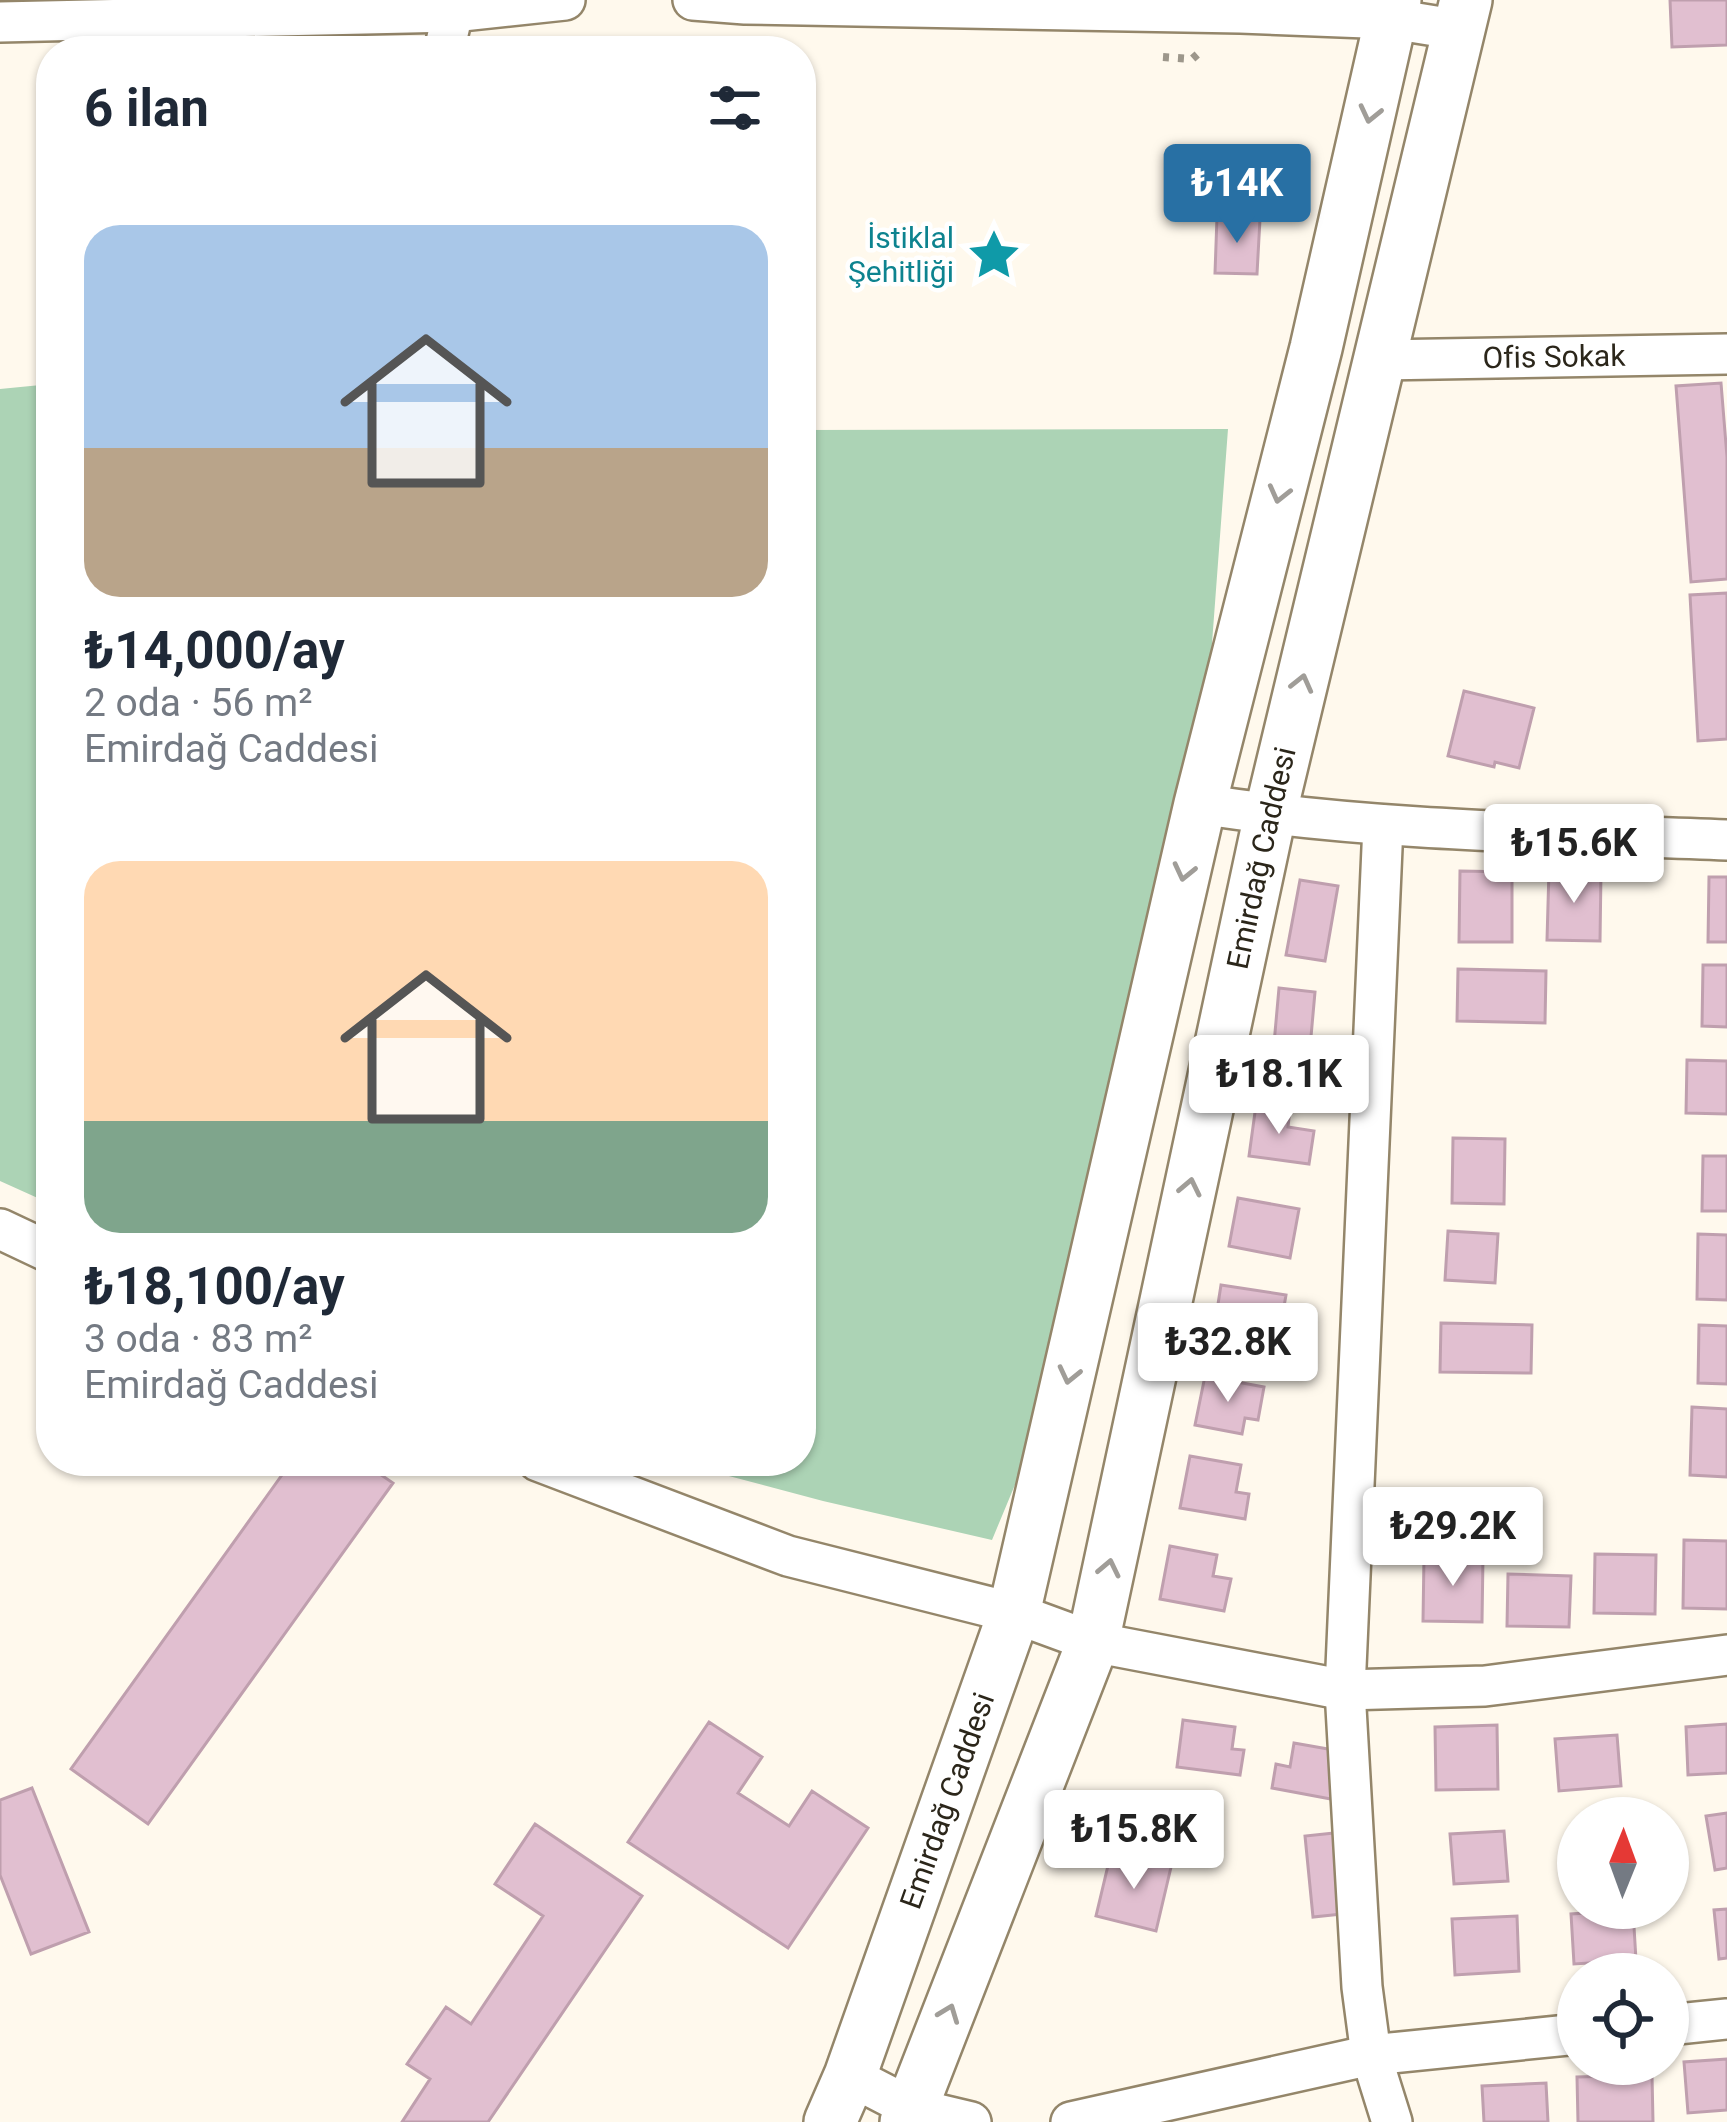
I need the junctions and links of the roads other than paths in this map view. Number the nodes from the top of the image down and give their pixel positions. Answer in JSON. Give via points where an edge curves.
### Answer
{"nodes":[{"id":1,"x":565,"y":0,"type":"edge"},
{"id":2,"x":694,"y":0,"type":"edge"},
{"id":3,"x":450,"y":6,"type":"edge"},
{"id":4,"x":1393,"y":10,"type":"edge"},
{"id":5,"x":1463,"y":15,"type":"edge"},
{"id":6,"x":0,"y":22,"type":"edge"},
{"id":7,"x":446,"y":36,"type":"edge"},
{"id":8,"x":1727,"y":354,"type":"edge"},
{"id":9,"x":1380,"y":360,"type":"junction"},
{"id":10,"x":1200,"y":804,"type":"junction"},
{"id":11,"x":1270,"y":815,"type":"junction"},
{"id":12,"x":1383,"y":825,"type":"junction"},
{"id":13,"x":1727,"y":840,"type":"edge"},
{"id":14,"x":0,"y":1229,"type":"edge"},
{"id":15,"x":36,"y":1246,"type":"edge"},
{"id":16,"x":577,"y":1476,"type":"edge"},
{"id":17,"x":1014,"y":1613,"type":"junction"},
{"id":18,"x":1093,"y":1642,"type":"junction"},
{"id":19,"x":1727,"y":1655,"type":"edge"},
{"id":20,"x":1345,"y":1690,"type":"junction"},
{"id":21,"x":1727,"y":2019,"type":"edge"},
{"id":22,"x":1689,"y":2023,"type":"edge"},
{"id":23,"x":1557,"y":2036,"type":"edge"},
{"id":24,"x":1371,"y":2055,"type":"junction"},
{"id":25,"x":840,"y":2099,"type":"edge"},
{"id":26,"x":909,"y":2115,"type":"edge"},
{"id":27,"x":970,"y":2122,"type":"edge"},
{"id":28,"x":1071,"y":2122,"type":"edge"},
{"id":29,"x":1392,"y":2122,"type":"edge"}],
"edges":[{"from":1,"to":3,"type":"street"},
{"from":2,"to":4,"type":"street"},
{"from":3,"to":6,"type":"street"},
{"from":3,"to":7,"type":"street"},
{"from":4,"to":5,"type":"street"},
{"from":4,"to":10,"type":"main road","name":"Emirdağ Caddesi","one_way":true},
{"from":5,"to":9,"type":"main road","name":"Emirdağ Caddesi"},
{"from":8,"to":9,"type":"street","name":"Ofis Sokak"},
{"from":11,"to":9,"type":"main road","name":"Emirdağ Caddesi","one_way":true},
{"from":10,"to":11,"type":"street"},
{"from":10,"to":17,"type":"main road","name":"Emirdağ Caddesi","one_way":true},
{"from":11,"to":12,"type":"street"},
{"from":18,"to":11,"type":"main road","name":"Emirdağ Caddesi","one_way":true},
{"from":12,"to":13,"type":"street"},
{"from":12,"to":20,"type":"street"},
{"from":14,"to":15,"type":"street"},
{"from":16,"to":17,"type":"street","via":[[788,1556]]},
{"from":17,"to":18,"type":"street"},
{"from":17,"to":25,"type":"main road","name":"Emirdağ Caddesi"},
{"from":18,"to":20,"type":"street"},
{"from":26,"to":18,"type":"main road","name":"Emirdağ Caddesi","one_way":true},
{"from":19,"to":20,"type":"street","via":[[1485,1686]]},
{"from":20,"to":24,"type":"street"},
{"from":21,"to":22,"type":"street"},
{"from":23,"to":24,"type":"street"},
{"from":24,"to":28,"type":"street"},
{"from":24,"to":29,"type":"street"},
{"from":25,"to":26,"type":"street"},
{"from":26,"to":27,"type":"street"}]}
